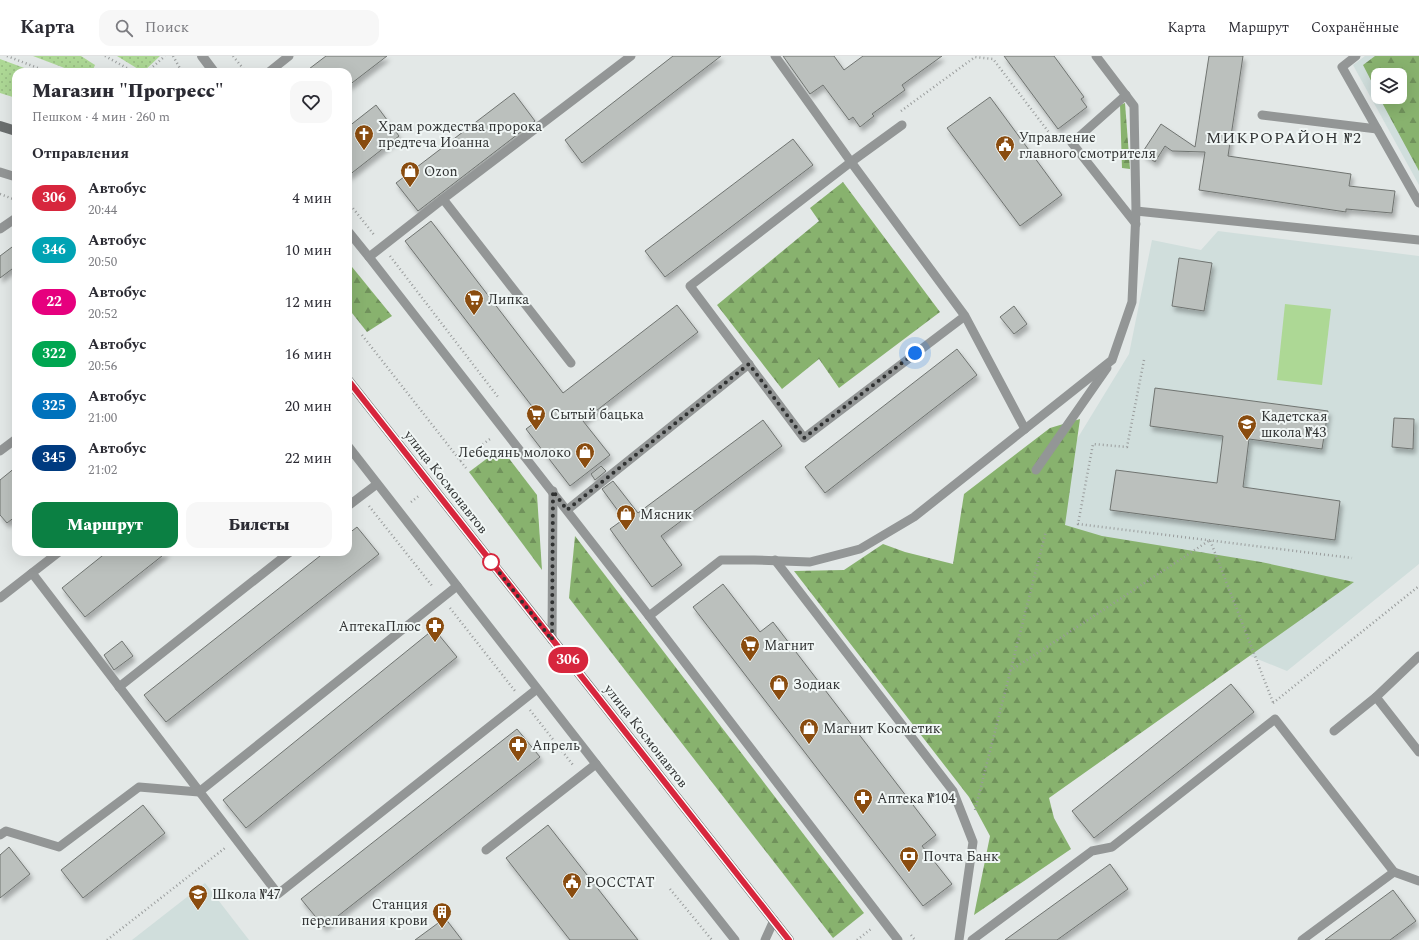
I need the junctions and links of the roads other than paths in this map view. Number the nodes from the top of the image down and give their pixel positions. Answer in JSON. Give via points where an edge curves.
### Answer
{"nodes":[{"id":1,"x":202,"y":56,"type":"edge"},
{"id":2,"x":289,"y":56,"type":"edge"},
{"id":3,"x":632,"y":56,"type":"edge"},
{"id":4,"x":774,"y":56,"type":"edge"},
{"id":5,"x":1096,"y":56,"type":"edge"},
{"id":6,"x":1356,"y":56,"type":"edge"},
{"id":7,"x":211,"y":68,"type":"edge"},
{"id":8,"x":274,"y":68,"type":"edge"},
{"id":9,"x":1126,"y":96,"type":"junction"},
{"id":10,"x":1262,"y":114,"type":"dead end"},
{"id":11,"x":902,"y":125,"type":"dead end"},
{"id":12,"x":0,"y":126,"type":"edge"},
{"id":13,"x":12,"y":129,"type":"edge"},
{"id":14,"x":1377,"y":129,"type":"junction"},
{"id":15,"x":851,"y":162,"type":"junction"},
{"id":16,"x":0,"y":172,"type":"edge"},
{"id":17,"x":12,"y":176,"type":"edge"},
{"id":18,"x":443,"y":199,"type":"junction"},
{"id":19,"x":1419,"y":203,"type":"edge"},
{"id":20,"x":1136,"y":211,"type":"junction"},
{"id":21,"x":12,"y":221,"type":"edge"},
{"id":22,"x":1136,"y":224,"type":"junction"},
{"id":23,"x":0,"y":229,"type":"edge"},
{"id":24,"x":352,"y":237,"type":"edge"},
{"id":25,"x":1419,"y":240,"type":"edge"},
{"id":26,"x":370,"y":257,"type":"junction"},
{"id":27,"x":965,"y":316,"type":"junction"},
{"id":28,"x":1112,"y":360,"type":"junction"},
{"id":29,"x":571,"y":363,"type":"dead end"},
{"id":30,"x":749,"y":364,"type":"junction"},
{"id":31,"x":352,"y":385,"type":"edge"},
{"id":32,"x":1025,"y":429,"type":"junction"},
{"id":33,"x":12,"y":442,"type":"edge"},
{"id":34,"x":0,"y":451,"type":"edge"},
{"id":35,"x":352,"y":451,"type":"edge"},
{"id":36,"x":1036,"y":470,"type":"dead end"},
{"id":37,"x":377,"y":484,"type":"junction"},
{"id":38,"x":553,"y":491,"type":"junction"},
{"id":39,"x":352,"y":503,"type":"edge"},
{"id":40,"x":567,"y":510,"type":"junction"},
{"id":41,"x":53,"y":556,"type":"edge"},
{"id":42,"x":285,"y":556,"type":"edge"},
{"id":43,"x":775,"y":560,"type":"junction"},
{"id":44,"x":32,"y":573,"type":"junction"},
{"id":45,"x":457,"y":586,"type":"junction"},
{"id":46,"x":0,"y":598,"type":"edge"},
{"id":47,"x":649,"y":616,"type":"junction"},
{"id":48,"x":552,"y":640,"type":"junction"},
{"id":49,"x":1419,"y":656,"type":"edge"},
{"id":50,"x":119,"y":687,"type":"junction"},
{"id":51,"x":537,"y":689,"type":"junction"},
{"id":52,"x":1376,"y":697,"type":"junction"},
{"id":53,"x":1334,"y":731,"type":"dead end"},
{"id":54,"x":1419,"y":752,"type":"edge"},
{"id":55,"x":596,"y":764,"type":"junction"},
{"id":56,"x":199,"y":792,"type":"junction"},
{"id":57,"x":0,"y":836,"type":"edge"},
{"id":58,"x":486,"y":850,"type":"dead end"},
{"id":59,"x":1394,"y":872,"type":"junction"},
{"id":60,"x":1419,"y":881,"type":"edge"},
{"id":61,"x":774,"y":920,"type":"junction"},
{"id":62,"x":735,"y":940,"type":"edge"},
{"id":63,"x":765,"y":940,"type":"edge"},
{"id":64,"x":789,"y":940,"type":"edge"},
{"id":65,"x":898,"y":940,"type":"edge"},
{"id":66,"x":959,"y":940,"type":"edge"},
{"id":67,"x":972,"y":940,"type":"edge"},
{"id":68,"x":1302,"y":940,"type":"edge"}],
"edges":[{"from":1,"to":7,"type":"street"},
{"from":2,"to":8,"type":"lane"},
{"from":3,"to":18,"type":"lane"},
{"from":4,"to":15,"type":"lane"},
{"from":5,"to":9,"type":"lane"},
{"from":6,"to":14,"type":"lane","via":[[1342,67]]},
{"from":9,"to":20,"type":"lane","via":[[1134,106]]},
{"from":9,"to":22,"type":"lane","via":[[1072,143]]},
{"from":10,"to":14,"type":"lane"},
{"from":11,"to":15,"type":"lane"},
{"from":12,"to":13,"type":"main road"},
{"from":14,"to":19,"type":"lane"},
{"from":15,"to":27,"type":"lane"},
{"from":15,"to":30,"type":"lane","via":[[690,286]]},
{"from":16,"to":17,"type":"lane"},
{"from":18,"to":26,"type":"lane"},
{"from":18,"to":29,"type":"lane"},
{"from":20,"to":22,"type":"lane"},
{"from":20,"to":25,"type":"lane"},
{"from":21,"to":23,"type":"lane"},
{"from":22,"to":28,"type":"lane","via":[[1132,302]]},
{"from":24,"to":26,"type":"lane"},
{"from":26,"to":38,"type":"lane"},
{"from":27,"to":30,"type":"lane","via":[[804,438]]},
{"from":27,"to":32,"type":"lane"},
{"from":28,"to":32,"type":"lane"},
{"from":28,"to":36,"type":"lane"},
{"from":30,"to":40,"type":"lane"},
{"from":31,"to":48,"type":"main road","name":"улица Космонавтов"},
{"from":32,"to":43,"type":"lane","via":[[914,518],[860,549],[810,562]]},
{"from":33,"to":34,"type":"lane"},
{"from":35,"to":37,"type":"lane"},
{"from":37,"to":39,"type":"lane"},
{"from":37,"to":45,"type":"lane"},
{"from":38,"to":40,"type":"lane"},
{"from":38,"to":48,"type":"lane"},
{"from":40,"to":47,"type":"lane"},
{"from":41,"to":44,"type":"lane"},
{"from":42,"to":50,"type":"lane"},
{"from":43,"to":47,"type":"lane","via":[[721,560]]},
{"from":43,"to":66,"type":"lane","via":[[953,790],[973,842]]},
{"from":44,"to":46,"type":"lane"},
{"from":44,"to":50,"type":"lane"},
{"from":45,"to":51,"type":"lane"},
{"from":45,"to":56,"type":"lane"},
{"from":47,"to":65,"type":"lane"},
{"from":48,"to":61,"type":"main road","name":"улица Космонавтов"},
{"from":49,"to":52,"type":"lane"},
{"from":50,"to":56,"type":"lane"},
{"from":51,"to":55,"type":"lane"},
{"from":51,"to":56,"type":"lane","via":[[278,894]]},
{"from":52,"to":53,"type":"lane"},
{"from":52,"to":54,"type":"lane"},
{"from":55,"to":58,"type":"lane"},
{"from":55,"to":62,"type":"lane"},
{"from":56,"to":57,"type":"lane","via":[[139,786],[60,847],[6,831]]},
{"from":59,"to":60,"type":"lane"},
{"from":59,"to":67,"type":"lane","via":[[1275,719],[1112,847],[1092,851]]},
{"from":59,"to":68,"type":"lane"},
{"from":61,"to":63,"type":"lane"},
{"from":61,"to":64,"type":"main road","name":"улица Космонавтов"}]}
